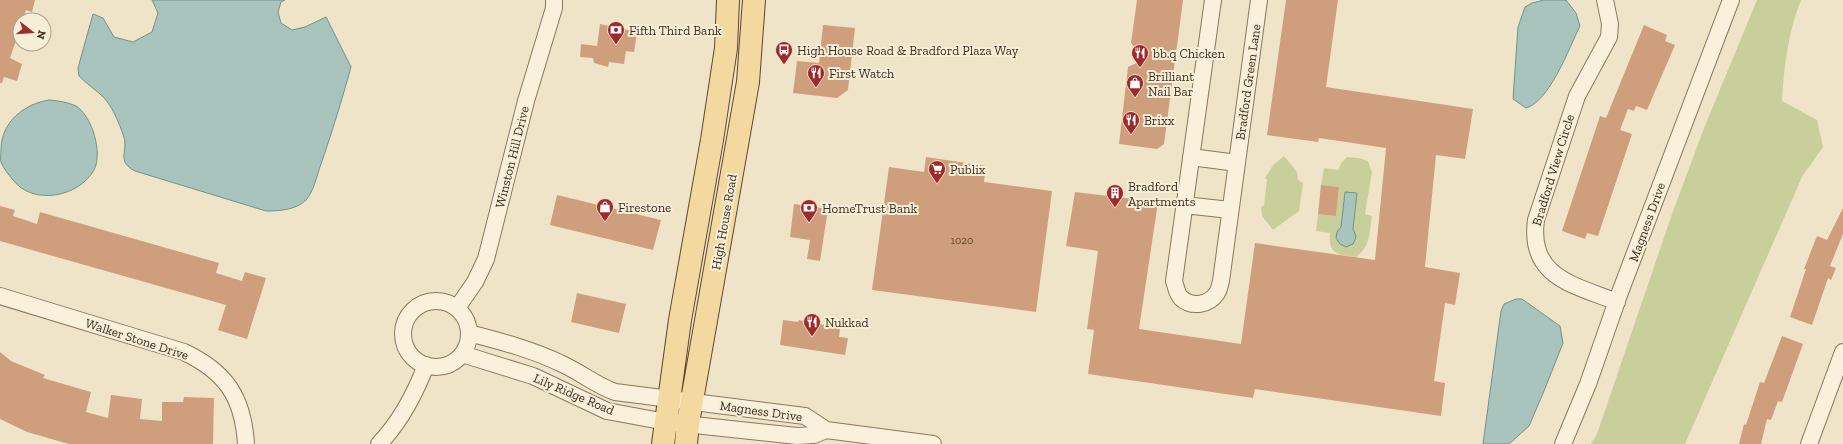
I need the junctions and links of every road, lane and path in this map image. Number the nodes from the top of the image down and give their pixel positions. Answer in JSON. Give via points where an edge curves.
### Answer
{"nodes":[{"id":1,"x":554,"y":0,"type":"edge"},
{"id":2,"x":728,"y":0,"type":"edge"},
{"id":3,"x":754,"y":0,"type":"edge"},
{"id":4,"x":1213,"y":0,"type":"edge"},
{"id":5,"x":1259,"y":0,"type":"edge"},
{"id":6,"x":1605,"y":0,"type":"edge"},
{"id":7,"x":1731,"y":0,"type":"edge"},
{"id":8,"x":1191,"y":157,"type":"junction"},
{"id":9,"x":1237,"y":163,"type":"junction"},
{"id":10,"x":1184,"y":205,"type":"junction"},
{"id":11,"x":1230,"y":210,"type":"junction"},
{"id":12,"x":0,"y":296,"type":"edge"},
{"id":13,"x":1617,"y":302,"type":"junction"},
{"id":14,"x":457,"y":308,"type":"junction"},
{"id":15,"x":469,"y":333,"type":"junction"},
{"id":16,"x":1843,"y":352,"type":"edge"},
{"id":17,"x":462,"y":354,"type":"junction"},
{"id":18,"x":426,"y":365,"type":"junction"},
{"id":19,"x":668,"y":400,"type":"junction"},
{"id":20,"x":666,"y":422,"type":"junction"},
{"id":21,"x":688,"y":423,"type":"edge"},
{"id":22,"x":246,"y":444,"type":"edge"},
{"id":23,"x":379,"y":444,"type":"edge"},
{"id":24,"x":663,"y":444,"type":"edge"},
{"id":25,"x":933,"y":444,"type":"edge"},
{"id":26,"x":1564,"y":444,"type":"edge"},
{"id":27,"x":1809,"y":444,"type":"edge"}],
"edges":[{"from":1,"to":14,"type":"street","name":"Winston Hill Drive","via":[[554,8],[526,101],[486,259],[475,282]]},
{"from":2,"to":19,"type":"main road","name":"High House Road","via":[[726,48]]},
{"from":3,"to":21,"type":"main road","name":"High House Road","via":[[748,82]]},
{"from":4,"to":8,"type":"street","name":"Bradford Green Lane"},
{"from":5,"to":9,"type":"street","name":"Bradford Green Lane"},
{"from":6,"to":13,"type":"street","name":"Bradford View Circle","via":[[1610,24],[1609,37],[1570,114],[1534,233],[1540,255],[1552,273],[1569,284]]},
{"from":7,"to":13,"type":"street","name":"Magness Drive"},
{"from":8,"to":9,"type":"street"},
{"from":8,"to":10,"type":"street","name":"Bradford Green Lane"},
{"from":9,"to":11,"type":"street","name":"Bradford Green Lane"},
{"from":10,"to":11,"type":"street"},
{"from":10,"to":11,"type":"street","name":"Bradford Green Lane","via":[[1174,282],[1182,299],[1195,305],[1210,300],[1217,293],[1222,281]]},
{"from":12,"to":22,"type":"street","name":"Walker Stone Drive","via":[[184,352],[205,364],[224,380],[239,404],[245,424]]},
{"from":13,"to":26,"type":"street","name":"Magness Drive"},
{"from":14,"to":15,"type":"street","via":[[464,316]]},
{"from":14,"to":18,"type":"street","via":[[449,303],[431,301],[421,304],[409,315],[404,331],[407,348],[411,355]]},
{"from":15,"to":17,"type":"street"},
{"from":15,"to":19,"type":"street","name":"Lily Ridge Road","via":[[552,359],[605,389]]},
{"from":16,"to":27,"type":"street"},
{"from":17,"to":18,"type":"street","via":[[454,362],[444,366]]},
{"from":17,"to":20,"type":"street","name":"Lily Ridge Road","via":[[533,376],[607,411]]},
{"from":18,"to":23,"type":"street","via":[[407,408],[392,431]]},
{"from":19,"to":20,"type":"main road","name":"High House Road"},
{"from":19,"to":21,"type":"street","name":"Lily Ridge Road"},
{"from":20,"to":21,"type":"street","name":"Lily Ridge Road"},
{"from":20,"to":24,"type":"main road","name":"High House Road"},
{"from":21,"to":25,"type":"street","name":"Magness Drive","via":[[797,436],[814,435],[826,430]]}]}
